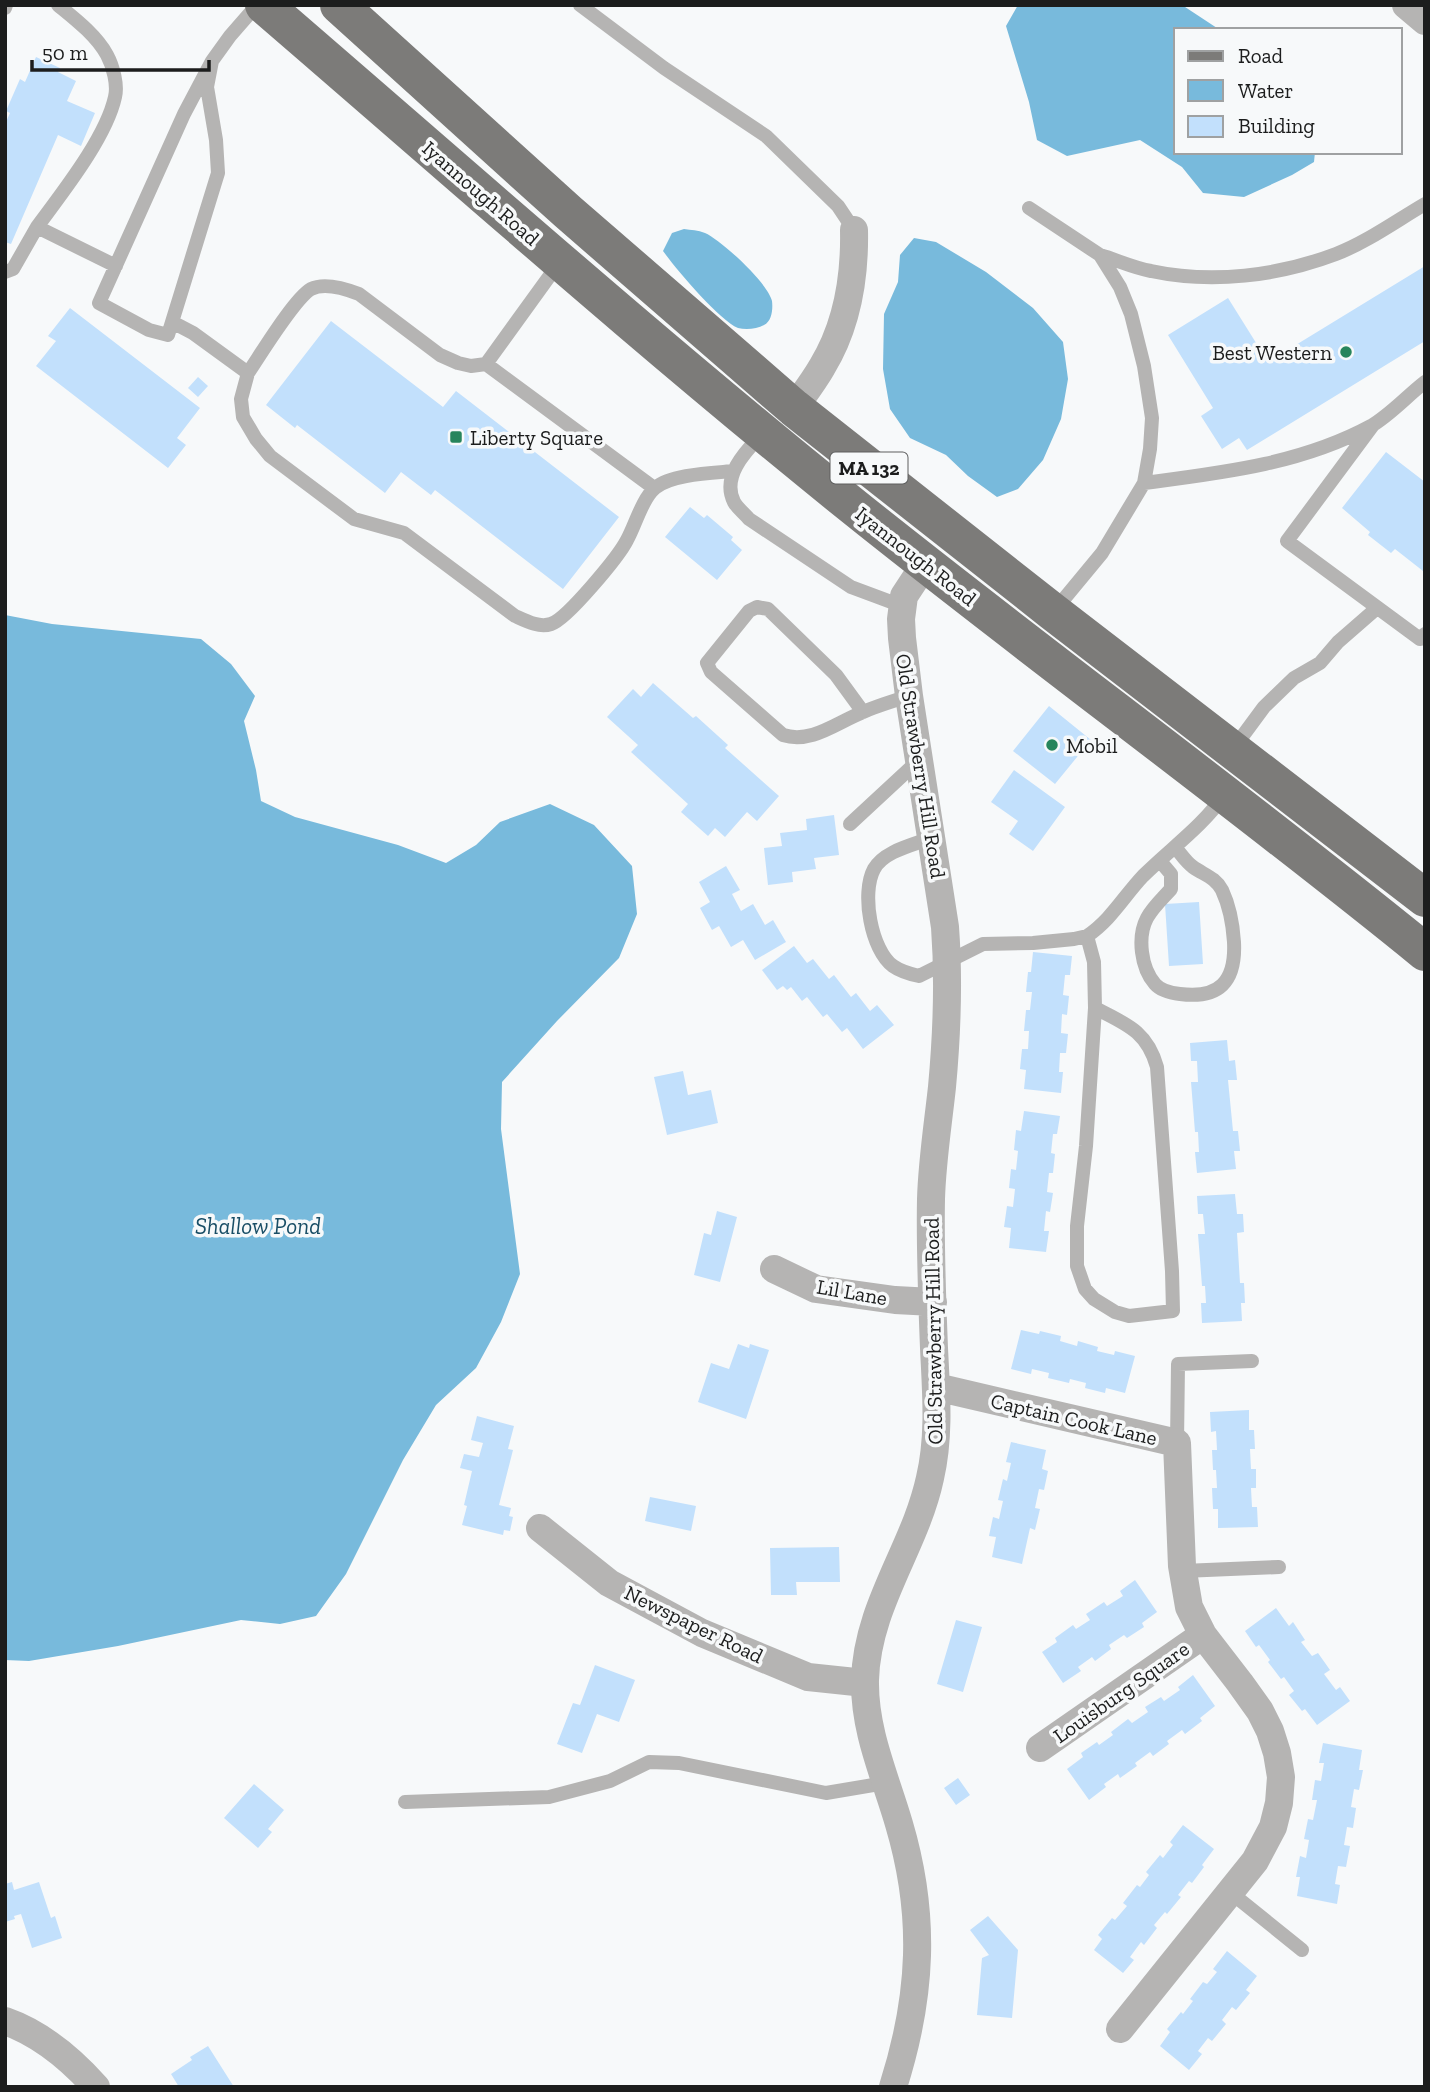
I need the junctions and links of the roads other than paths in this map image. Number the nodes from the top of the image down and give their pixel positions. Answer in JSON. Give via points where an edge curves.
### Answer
{"nodes":[{"id":1,"x":58,"y":5,"type":"edge"},
{"id":2,"x":257,"y":5,"type":"edge"},
{"id":3,"x":264,"y":5,"type":"edge"},
{"id":4,"x":339,"y":5,"type":"edge"},
{"id":5,"x":580,"y":5,"type":"edge"},
{"id":6,"x":1406,"y":5,"type":"edge"},
{"id":7,"x":1425,"y":21,"type":"edge"},
{"id":8,"x":212,"y":61,"type":"junction"},
{"id":9,"x":1425,"y":204,"type":"edge"},
{"id":10,"x":1029,"y":208,"type":"dead end"},
{"id":11,"x":37,"y":227,"type":"junction"},
{"id":12,"x":854,"y":230,"type":"joint"},
{"id":13,"x":1100,"y":255,"type":"junction"},
{"id":14,"x":560,"y":261,"type":"junction"},
{"id":15,"x":116,"y":266,"type":"junction"},
{"id":16,"x":5,"y":272,"type":"edge"},
{"id":17,"x":172,"y":322,"type":"junction"},
{"id":18,"x":486,"y":364,"type":"junction"},
{"id":19,"x":248,"y":373,"type":"junction"},
{"id":20,"x":1425,"y":382,"type":"edge"},
{"id":21,"x":794,"y":408,"type":"junction"},
{"id":22,"x":1373,"y":425,"type":"junction"},
{"id":23,"x":763,"y":433,"type":"junction"},
{"id":24,"x":734,"y":471,"type":"junction"},
{"id":25,"x":1144,"y":483,"type":"junction"},
{"id":26,"x":654,"y":488,"type":"junction"},
{"id":27,"x":925,"y":564,"type":"junction"},
{"id":28,"x":902,"y":606,"type":"junction"},
{"id":29,"x":1377,"y":608,"type":"junction"},
{"id":30,"x":1053,"y":612,"type":"junction"},
{"id":31,"x":1425,"y":634,"type":"edge"},
{"id":32,"x":909,"y":696,"type":"junction"},
{"id":33,"x":863,"y":712,"type":"junction"},
{"id":34,"x":1232,"y":750,"type":"junction"},
{"id":35,"x":920,"y":760,"type":"junction"},
{"id":36,"x":1224,"y":794,"type":"junction"},
{"id":37,"x":850,"y":824,"type":"dead end"},
{"id":38,"x":931,"y":838,"type":"junction"},
{"id":39,"x":1175,"y":847,"type":"junction"},
{"id":40,"x":1160,"y":861,"type":"junction"},
{"id":41,"x":1425,"y":898,"type":"edge"},
{"id":42,"x":1087,"y":936,"type":"junction"},
{"id":43,"x":1425,"y":952,"type":"edge"},
{"id":44,"x":948,"y":962,"type":"junction"},
{"id":45,"x":1095,"y":1008,"type":"junction"},
{"id":46,"x":774,"y":1269,"type":"dead end"},
{"id":47,"x":933,"y":1303,"type":"junction"},
{"id":48,"x":1252,"y":1361,"type":"dead end"},
{"id":49,"x":936,"y":1387,"type":"junction"},
{"id":50,"x":1177,"y":1443,"type":"junction"},
{"id":51,"x":540,"y":1528,"type":"dead end"},
{"id":52,"x":1279,"y":1567,"type":"dead end"},
{"id":53,"x":1183,"y":1571,"type":"junction"},
{"id":54,"x":1203,"y":1635,"type":"junction"},
{"id":55,"x":865,"y":1683,"type":"junction"},
{"id":56,"x":1040,"y":1748,"type":"dead end"},
{"id":57,"x":885,"y":1783,"type":"junction"},
{"id":58,"x":405,"y":1802,"type":"dead end"},
{"id":59,"x":1230,"y":1892,"type":"junction"},
{"id":60,"x":1302,"y":1950,"type":"dead end"},
{"id":61,"x":5,"y":2021,"type":"edge"},
{"id":62,"x":1120,"y":2029,"type":"dead end"},
{"id":63,"x":96,"y":2087,"type":"edge"},
{"id":64,"x":893,"y":2087,"type":"edge"}],
"edges":[{"from":1,"to":11,"type":"lane","via":[[93,36],[107,56],[116,96],[86,158]]},
{"from":2,"to":8,"type":"lane"},
{"from":3,"to":14,"type":"main road","name":"Iyannough Road","number":"MA 132"},
{"from":4,"to":21,"type":"main road","name":"Iyannough Road","number":"MA 132"},
{"from":5,"to":12,"type":"lane","via":[[766,136],[838,206]]},
{"from":6,"to":7,"type":"street"},
{"from":8,"to":15,"type":"lane"},
{"from":8,"to":17,"type":"lane","via":[[208,87],[218,173]]},
{"from":9,"to":13,"type":"lane","via":[[1337,254],[1294,267],[1225,278],[1150,271]]},
{"from":10,"to":13,"type":"lane"},
{"from":11,"to":15,"type":"lane"},
{"from":11,"to":16,"type":"lane","via":[[13,269]]},
{"from":12,"to":21,"type":"street","via":[[852,278],[841,325],[823,366]]},
{"from":13,"to":25,"type":"lane","via":[[1132,314],[1144,366],[1152,418]]},
{"from":14,"to":18,"type":"lane"},
{"from":14,"to":23,"type":"main road","name":"Iyannough Road","number":"MA 132"},
{"from":15,"to":17,"type":"lane","via":[[99,303],[168,335]]},
{"from":17,"to":19,"type":"lane"},
{"from":18,"to":19,"type":"lane","via":[[471,366],[440,355],[359,294],[327,286],[313,288],[299,300]]},
{"from":18,"to":26,"type":"lane"},
{"from":19,"to":26,"type":"lane","via":[[243,417],[270,456],[354,519],[404,533],[515,616],[533,624],[551,624],[581,600],[626,542]]},
{"from":20,"to":22,"type":"lane"},
{"from":21,"to":30,"type":"main road","name":"Iyannough Road","number":"MA 132"},
{"from":22,"to":25,"type":"lane","via":[[1318,450],[1277,461]]},
{"from":22,"to":29,"type":"lane","via":[[1287,541]]},
{"from":23,"to":24,"type":"lane"},
{"from":23,"to":27,"type":"main road","name":"Iyannough Road","number":"MA 132"},
{"from":24,"to":26,"type":"lane","via":[[672,480]]},
{"from":24,"to":28,"type":"lane","via":[[730,492],[749,519],[851,587]]},
{"from":25,"to":30,"type":"lane","via":[[1102,553]]},
{"from":27,"to":28,"type":"street","name":"Old Strawberry Hill Road"},
{"from":27,"to":36,"type":"main road","name":"Iyannough Road","number":"MA 132"},
{"from":28,"to":32,"type":"street","name":"Old Strawberry Hill Road"},
{"from":29,"to":31,"type":"lane","via":[[1420,639]]},
{"from":29,"to":34,"type":"lane","via":[[1320,663],[1294,678],[1264,707]]},
{"from":30,"to":34,"type":"main road","name":"Iyannough Road","number":"MA 132"},
{"from":32,"to":33,"type":"lane"},
{"from":32,"to":35,"type":"street","name":"Old Strawberry Hill Road"},
{"from":33,"to":33,"type":"lane","via":[[811,736],[783,735],[711,672],[707,663],[749,611],[768,609],[836,675]]},
{"from":34,"to":41,"type":"main road","name":"Iyannough Road","number":"MA 132"},
{"from":35,"to":37,"type":"lane"},
{"from":35,"to":38,"type":"street","name":"Old Strawberry Hill Road"},
{"from":36,"to":39,"type":"lane"},
{"from":36,"to":43,"type":"main road","name":"Iyannough Road","number":"MA 132"},
{"from":38,"to":44,"type":"street","name":"Old Strawberry Hill Road"},
{"from":38,"to":44,"type":"lane","via":[[893,853],[874,868],[869,890],[872,929],[886,958],[907,973],[919,976]]},
{"from":39,"to":40,"type":"lane"},
{"from":39,"to":40,"type":"lane","via":[[1192,867],[1215,880],[1232,929],[1230,974],[1207,995],[1161,989],[1144,962],[1143,927],[1171,889],[1171,874]]},
{"from":40,"to":42,"type":"lane"},
{"from":42,"to":44,"type":"lane","via":[[983,944]]},
{"from":42,"to":45,"type":"lane","via":[[1094,962]]},
{"from":44,"to":47,"type":"street","name":"Old Strawberry Hill Road","via":[[931,1195]]},
{"from":45,"to":45,"type":"lane","via":[[1077,1226],[1081,1279],[1094,1298],[1129,1316],[1173,1311],[1157,1067],[1146,1041]]},
{"from":46,"to":47,"type":"street","name":"Lil Lane","via":[[816,1290]]},
{"from":47,"to":49,"type":"street","name":"Old Strawberry Hill Road"},
{"from":48,"to":50,"type":"lane","via":[[1178,1364]]},
{"from":49,"to":50,"type":"street","name":"Captain Cook Lane"},
{"from":49,"to":55,"type":"street","name":"Old Strawberry Hill Road","via":[[930,1479],[880,1608]]},
{"from":50,"to":53,"type":"street","name":"Captain Cook Lane"},
{"from":51,"to":55,"type":"street","name":"Newspaper Road","via":[[609,1583],[702,1633],[808,1676]]},
{"from":52,"to":53,"type":"lane"},
{"from":53,"to":54,"type":"street","name":"Captain Cook Lane","via":[[1189,1607]]},
{"from":54,"to":56,"type":"street","name":"Louisburg Square"},
{"from":54,"to":59,"type":"street","name":"Captain Cook Lane","via":[[1260,1712],[1270,1731],[1281,1777],[1273,1827],[1255,1861]]},
{"from":55,"to":57,"type":"street","name":"Old Strawberry Hill Road","via":[[870,1729]]},
{"from":57,"to":58,"type":"lane","via":[[826,1793],[679,1763],[649,1762],[610,1781],[549,1797]]},
{"from":57,"to":64,"type":"street","name":"Old Strawberry Hill Road","via":[[913,1880],[919,1939],[909,2024]]},
{"from":59,"to":60,"type":"lane"},
{"from":59,"to":62,"type":"street","name":"Captain Cook Lane"},
{"from":61,"to":63,"type":"street","via":[[62,2053]]}]}
